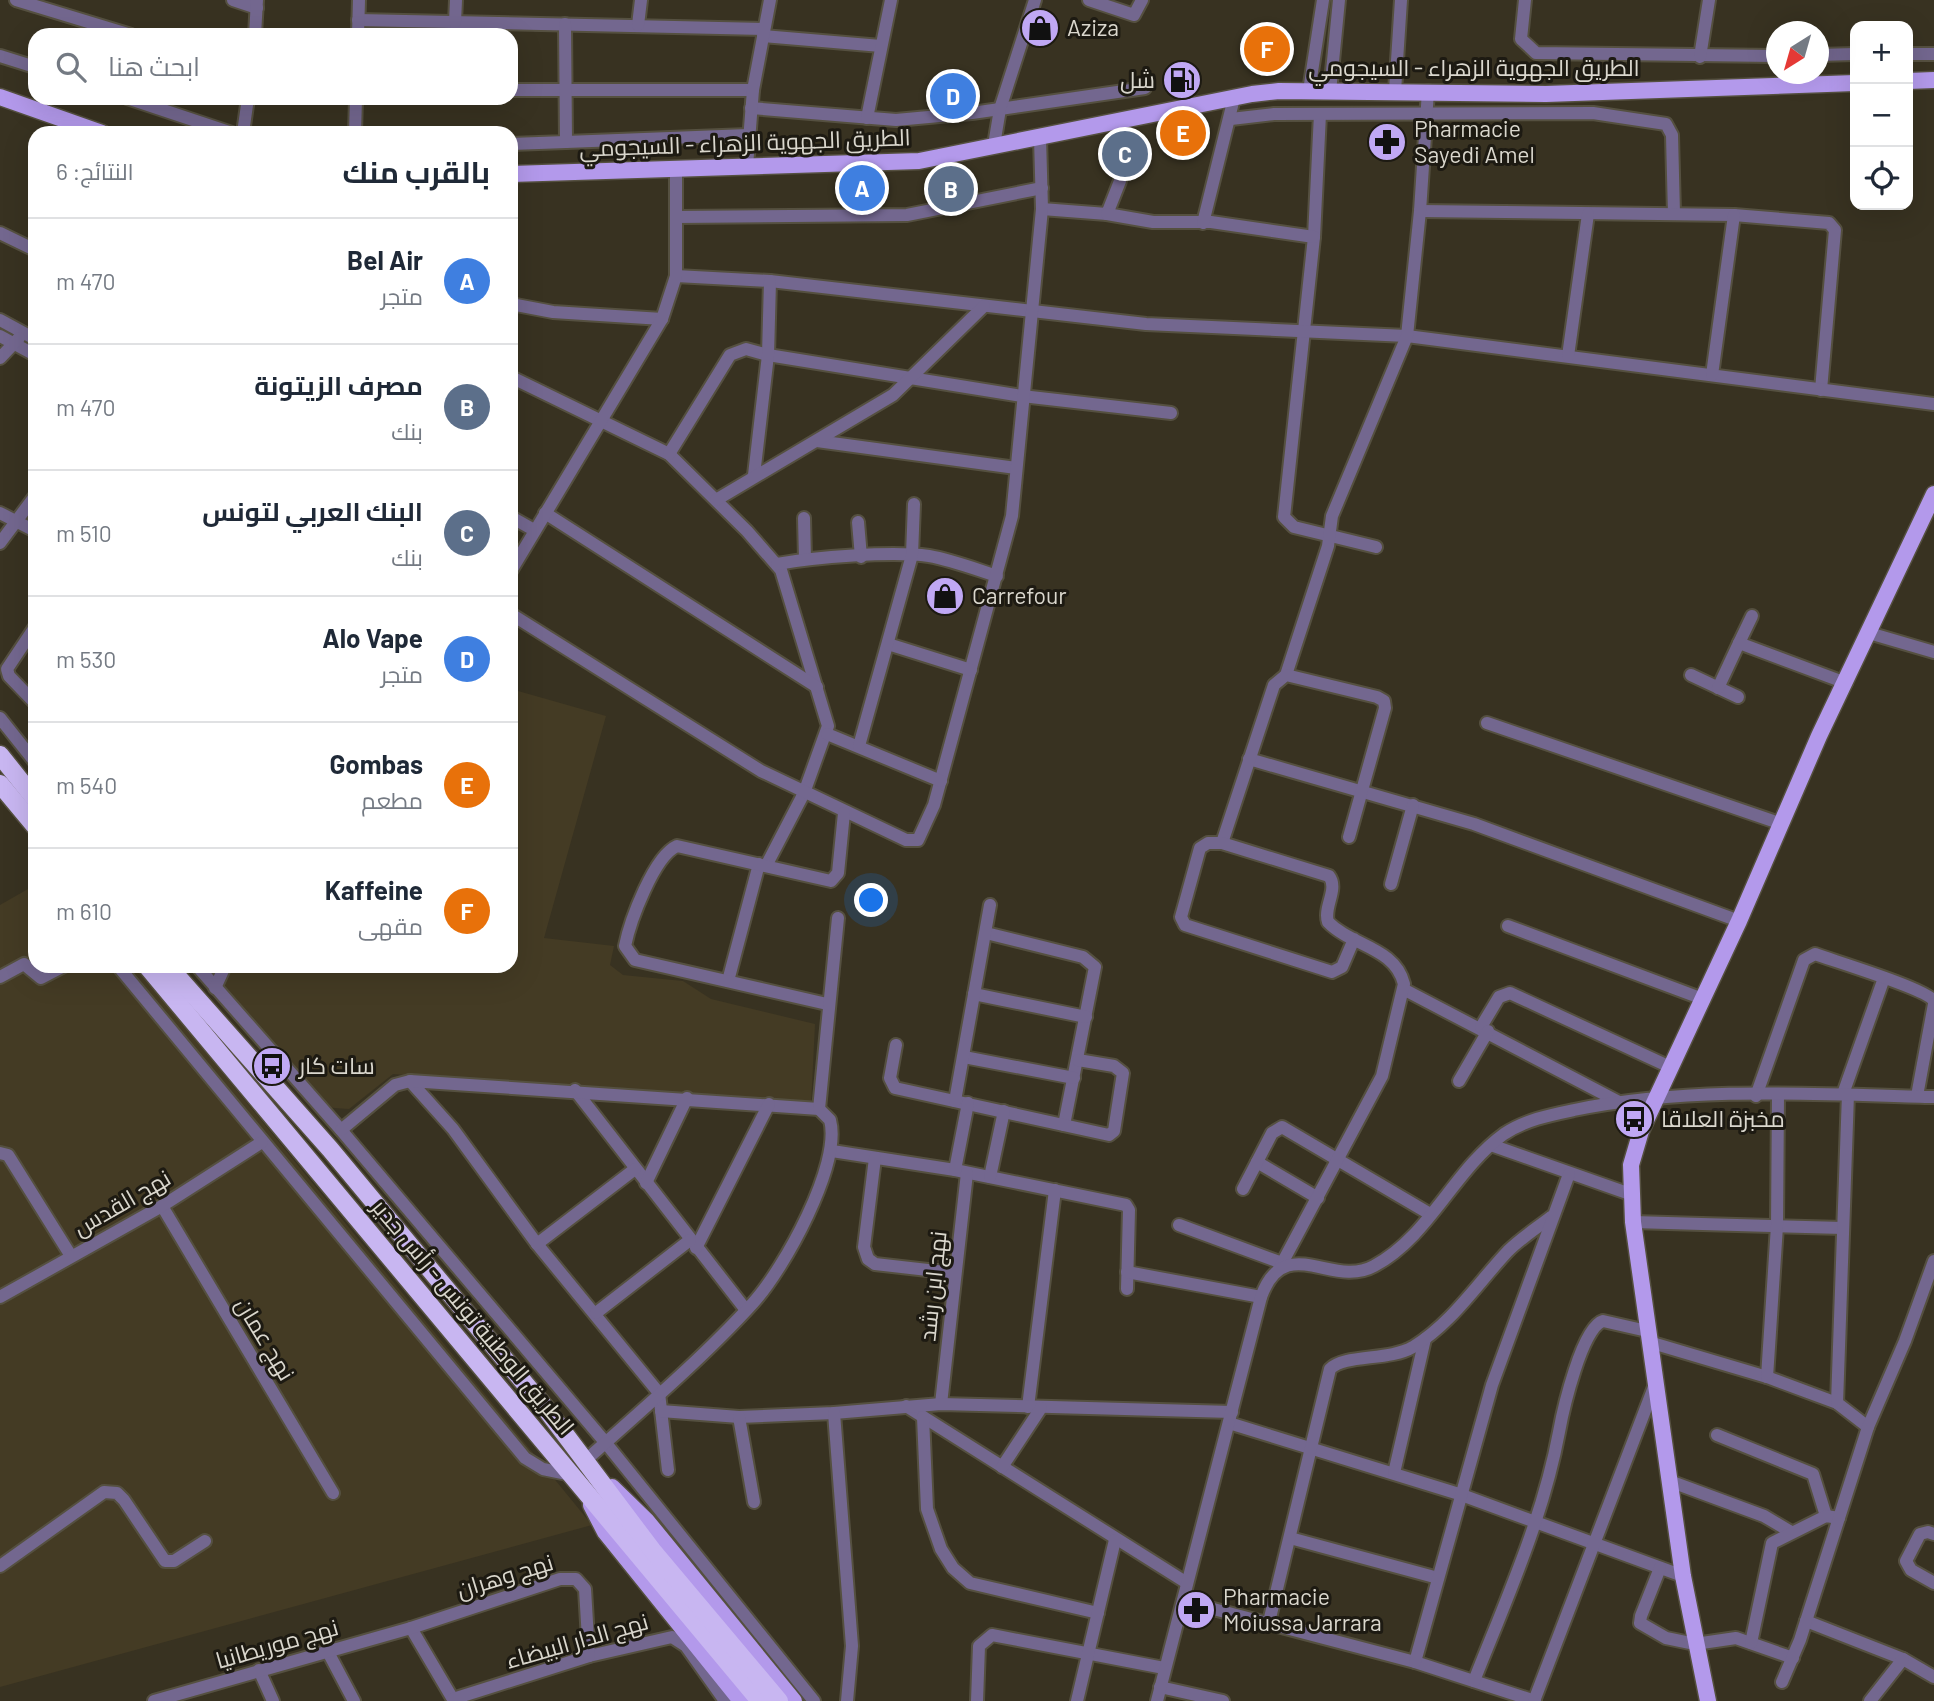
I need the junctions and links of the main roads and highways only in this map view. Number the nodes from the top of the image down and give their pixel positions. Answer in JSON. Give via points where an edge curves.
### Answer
{"nodes":[{"id":1,"x":1934,"y":80,"type":"edge"},
{"id":2,"x":1913,"y":81,"type":"edge"},
{"id":3,"x":1850,"y":83,"type":"edge"},
{"id":4,"x":0,"y":97,"type":"edge"},
{"id":5,"x":82,"y":126,"type":"edge"},
{"id":6,"x":518,"y":174,"type":"edge"},
{"id":7,"x":1934,"y":494,"type":"edge"},
{"id":8,"x":0,"y":755,"type":"edge"},
{"id":9,"x":0,"y":783,"type":"edge"},
{"id":10,"x":28,"y":790,"type":"edge"},
{"id":11,"x":28,"y":817,"type":"edge"},
{"id":12,"x":153,"y":973,"type":"edge"},
{"id":13,"x":175,"y":973,"type":"edge"},
{"id":14,"x":588,"y":1463,"type":"junction"},
{"id":15,"x":576,"y":1479,"type":"junction"},
{"id":16,"x":648,"y":1554,"type":"junction"},
{"id":17,"x":741,"y":1701,"type":"edge"},
{"id":18,"x":760,"y":1701,"type":"edge"},
{"id":19,"x":779,"y":1701,"type":"edge"},
{"id":20,"x":794,"y":1701,"type":"edge"},
{"id":21,"x":1708,"y":1701,"type":"edge"}],
"edges":[{"from":1,"to":2,"type":"main road"},
{"from":3,"to":6,"type":"main road","name":"الطريق الجهوية الزهراء - السيجومي","via":[[1546,94],[1279,91],[895,163]]},
{"from":4,"to":5,"type":"main road"},
{"from":7,"to":21,"type":"main road","via":[[1633,1157],[1630,1194],[1654,1387]]},
{"from":8,"to":10,"type":"highway"},
{"from":9,"to":11,"type":"highway"},
{"from":12,"to":15,"type":"highway","name":"الطريق الوطنية تونس - رأس جدير"},
{"from":13,"to":14,"type":"highway","name":"الطريق الوطنية تونس - رأس جدير","via":[[330,1149]]},
{"from":14,"to":16,"type":"highway","name":"الطريق الوطنية تونس - رأس جدير"},
{"from":14,"to":20,"type":"main road","via":[[647,1521]]},
{"from":15,"to":16,"type":"highway","name":"الطريق الوطنية تونس - رأس جدير"},
{"from":15,"to":17,"type":"main road","via":[[605,1532]]},
{"from":16,"to":18,"type":"highway","name":"الطريق الوطنية تونس - رأس جدير"},
{"from":16,"to":19,"type":"highway","name":"الطريق الوطنية تونس - رأس جدير"}]}
